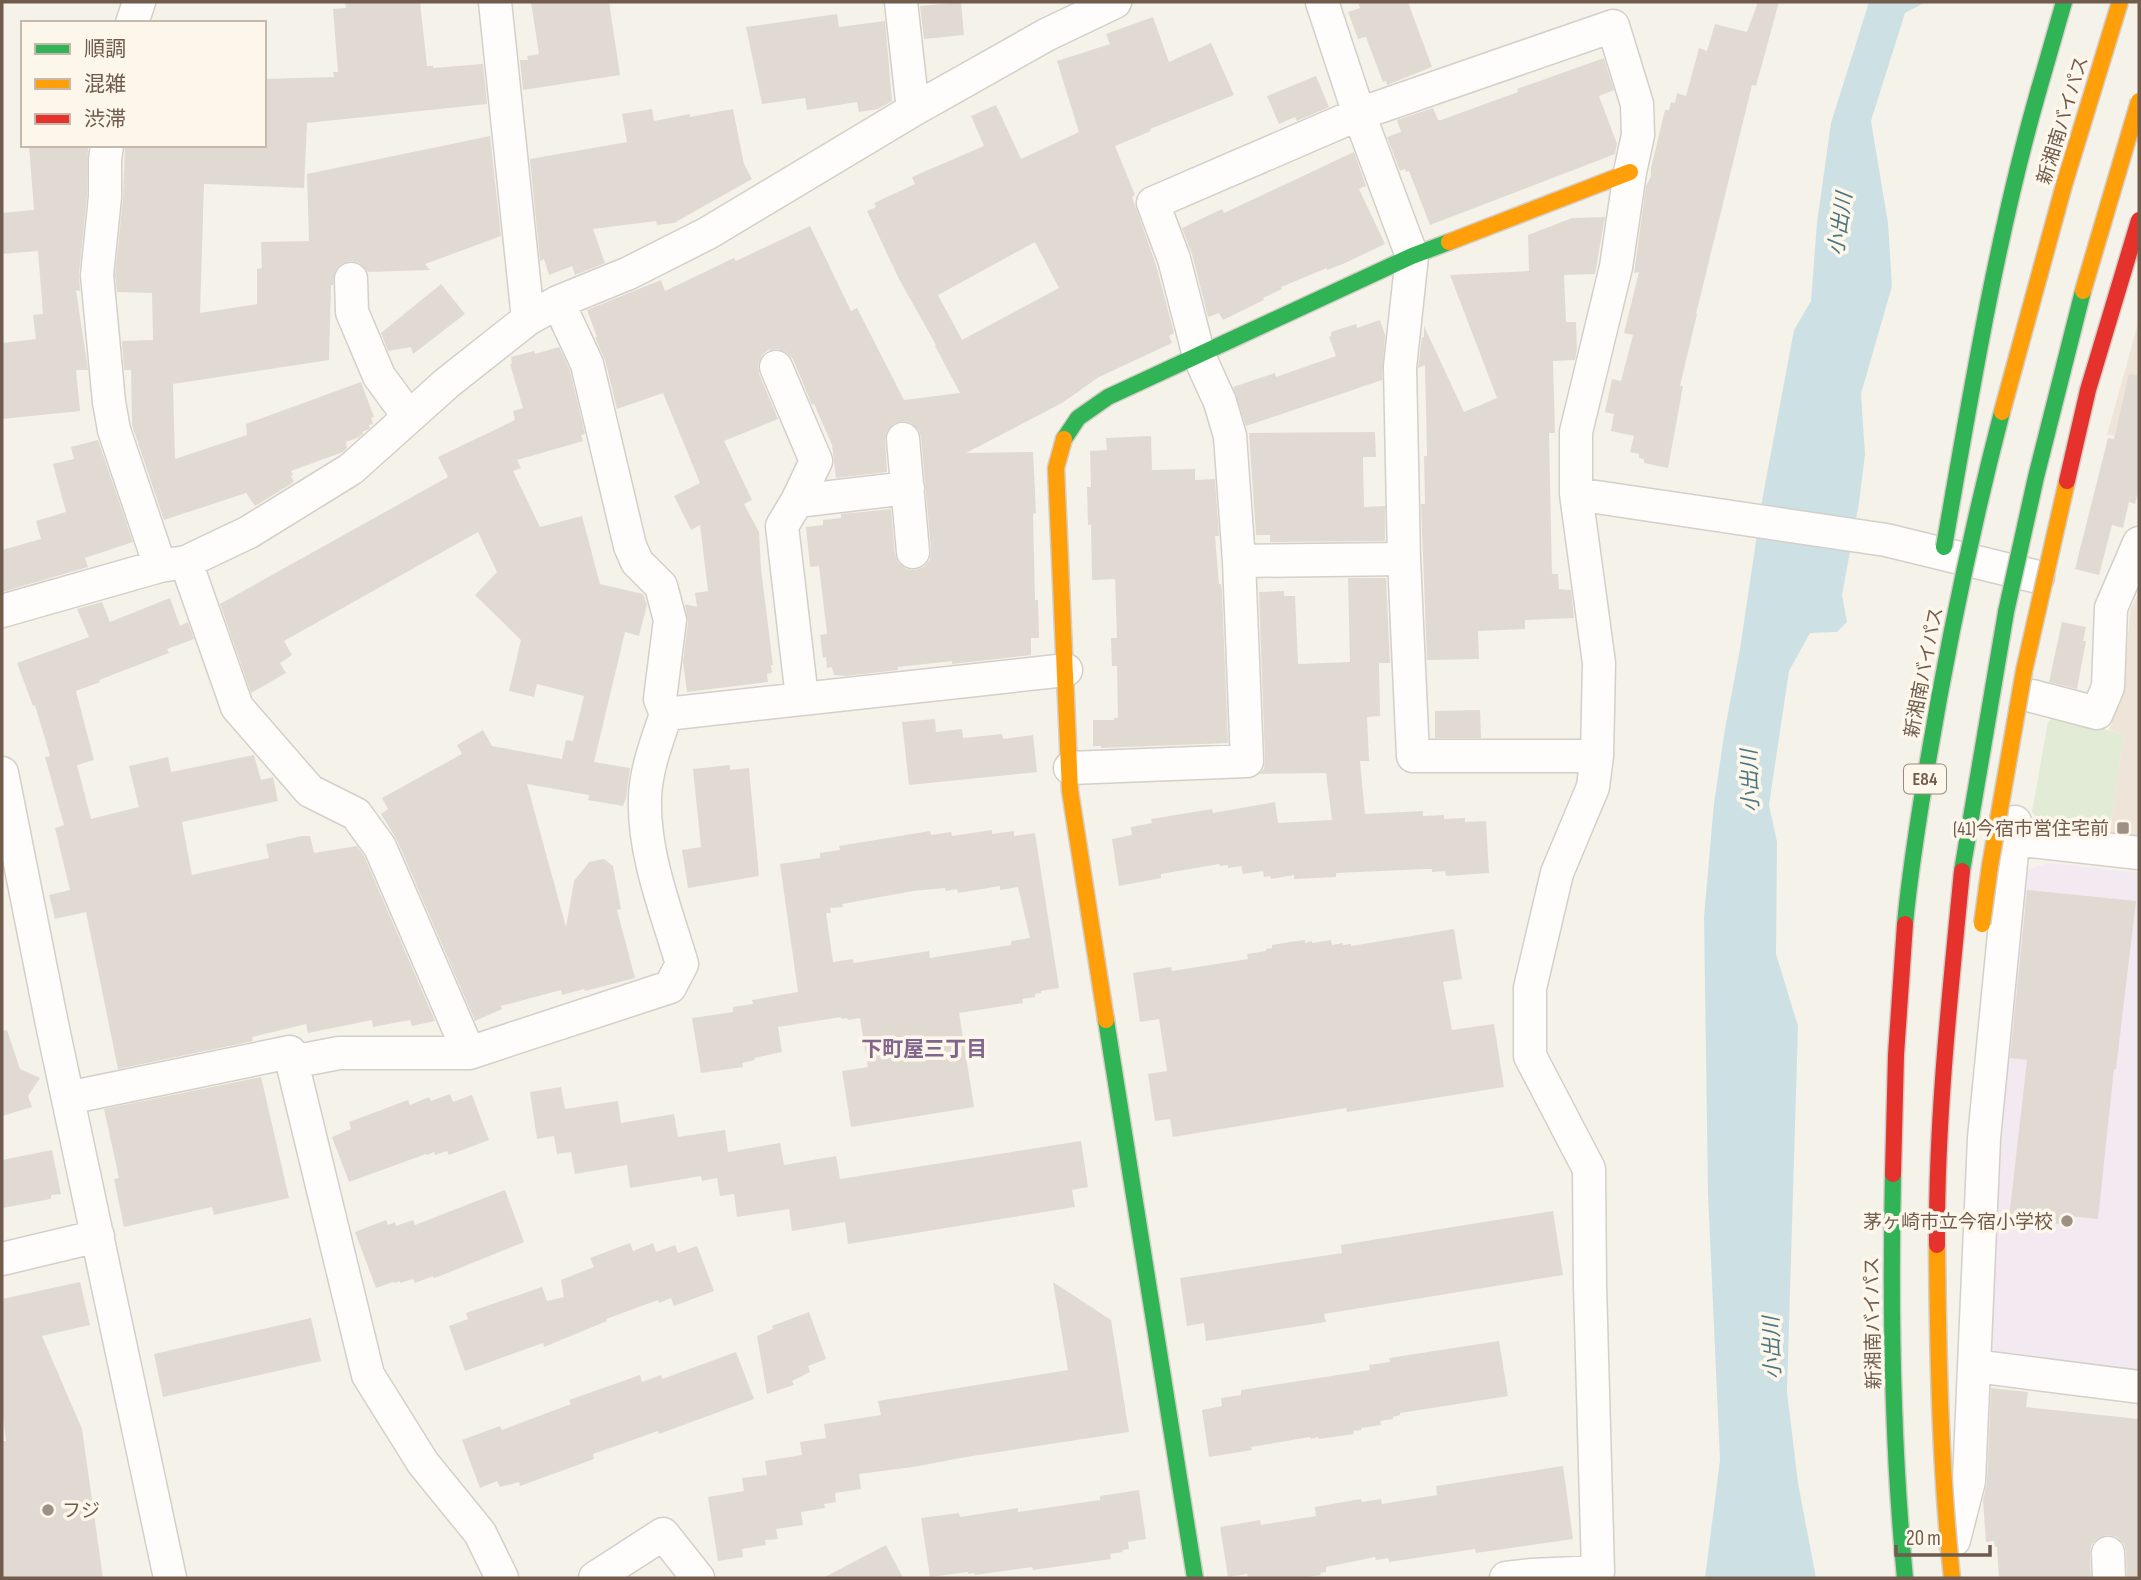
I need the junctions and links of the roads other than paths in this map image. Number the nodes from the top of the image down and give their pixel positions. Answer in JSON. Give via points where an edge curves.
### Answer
{"nodes":[{"id":1,"x":139,"y":2,"type":"edge"},
{"id":2,"x":495,"y":2,"type":"edge"},
{"id":3,"x":901,"y":2,"type":"edge"},
{"id":4,"x":1115,"y":2,"type":"edge"},
{"id":5,"x":1322,"y":2,"type":"edge"},
{"id":6,"x":2064,"y":2,"type":"edge"},
{"id":7,"x":2120,"y":2,"type":"edge"},
{"id":8,"x":133,"y":21,"type":"edge"},
{"id":9,"x":2139,"y":101,"type":"edge"},
{"id":10,"x":913,"y":110,"type":"junction"},
{"id":11,"x":1359,"y":114,"type":"junction"},
{"id":12,"x":107,"y":147,"type":"edge"},
{"id":13,"x":1630,"y":172,"type":"junction"},
{"id":14,"x":2139,"y":220,"type":"edge"},
{"id":15,"x":2139,"y":250,"type":"edge"},
{"id":16,"x":1412,"y":256,"type":"junction"},
{"id":17,"x":351,"y":278,"type":"dead end"},
{"id":18,"x":558,"y":302,"type":"junction"},
{"id":19,"x":528,"y":318,"type":"junction"},
{"id":20,"x":1199,"y":356,"type":"junction"},
{"id":21,"x":776,"y":367,"type":"dead end"},
{"id":22,"x":408,"y":417,"type":"junction"},
{"id":23,"x":904,"y":439,"type":"dead end"},
{"id":24,"x":908,"y":488,"type":"junction"},
{"id":25,"x":1576,"y":494,"type":"junction"},
{"id":26,"x":797,"y":501,"type":"junction"},
{"id":27,"x":2139,"y":543,"type":"edge"},
{"id":28,"x":913,"y":552,"type":"dead end"},
{"id":29,"x":1404,"y":559,"type":"junction"},
{"id":30,"x":1239,"y":561,"type":"junction"},
{"id":31,"x":173,"y":564,"type":"junction"},
{"id":32,"x":1939,"y":575,"type":"dead end"},
{"id":33,"x":2055,"y":581,"type":"junction"},
{"id":34,"x":2,"y":611,"type":"edge"},
{"id":35,"x":1066,"y":670,"type":"junction"},
{"id":36,"x":2032,"y":696,"type":"junction"},
{"id":37,"x":802,"y":698,"type":"junction"},
{"id":38,"x":1924,"y":698,"type":"dead end"},
{"id":39,"x":666,"y":714,"type":"junction"},
{"id":40,"x":1597,"y":756,"type":"junction"},
{"id":41,"x":1070,"y":768,"type":"junction"},
{"id":42,"x":2,"y":774,"type":"edge"},
{"id":43,"x":2012,"y":839,"type":"junction"},
{"id":44,"x":2139,"y":853,"type":"edge"},
{"id":45,"x":1910,"y":876,"type":"junction"},
{"id":46,"x":1980,"y":943,"type":"dead end"},
{"id":47,"x":469,"y":1053,"type":"junction"},
{"id":48,"x":292,"y":1062,"type":"junction"},
{"id":49,"x":68,"y":1098,"type":"junction"},
{"id":50,"x":1955,"y":1150,"type":"dead end"},
{"id":51,"x":98,"y":1236,"type":"junction"},
{"id":52,"x":2,"y":1259,"type":"edge"},
{"id":53,"x":1938,"y":1322,"type":"junction"},
{"id":54,"x":1975,"y":1366,"type":"junction"},
{"id":55,"x":2139,"y":1387,"type":"edge"},
{"id":56,"x":1523,"y":1577,"type":"edge"},
{"id":57,"x":170,"y":1578,"type":"edge"},
{"id":58,"x":502,"y":1578,"type":"edge"},
{"id":59,"x":595,"y":1578,"type":"edge"},
{"id":60,"x":698,"y":1578,"type":"edge"},
{"id":61,"x":1195,"y":1578,"type":"edge"},
{"id":62,"x":1905,"y":1578,"type":"edge"},
{"id":63,"x":1943,"y":1578,"type":"edge"},
{"id":64,"x":1952,"y":1578,"type":"edge"}],
"edges":[{"from":1,"to":8,"type":"street"},
{"from":2,"to":19,"type":"street"},
{"from":3,"to":10,"type":"street"},
{"from":4,"to":10,"type":"street"},
{"from":5,"to":11,"type":"street"},
{"from":6,"to":32,"type":"main road","bridge":true,"via":[[1996,254]]},
{"from":7,"to":45,"type":"main road","name":"新湘南バイパス","number":"E84","bridge":true,"via":[[2027,310],[1980,494],[1942,678]]},
{"from":9,"to":53,"type":"main road","number":"E84","bridge":true,"via":[[2082,293],[2036,477],[2006,612],[1963,858],[1946,1040],[1937,1214]]},
{"from":10,"to":18,"type":"street","via":[[708,233]]},
{"from":11,"to":13,"type":"street","via":[[1613,26],[1637,104],[1638,135]]},
{"from":11,"to":16,"type":"street"},
{"from":11,"to":20,"type":"street","via":[[1153,203],[1174,259]]},
{"from":12,"to":31,"type":"street","via":[[97,275],[109,402],[114,429]]},
{"from":13,"to":16,"type":"main road"},
{"from":13,"to":25,"type":"street","via":[[1616,267],[1576,432]]},
{"from":14,"to":46,"type":"main road","bridge":true,"via":[[2088,390],[2024,671]]},
{"from":15,"to":33,"type":"street"},
{"from":16,"to":20,"type":"main road"},
{"from":16,"to":29,"type":"street","via":[[1400,367]]},
{"from":17,"to":22,"type":"street","via":[[352,312],[379,376]]},
{"from":18,"to":19,"type":"street"},
{"from":18,"to":39,"type":"street","via":[[587,364],[630,546],[638,562],[662,586],[670,620],[660,699]]},
{"from":19,"to":22,"type":"street"},
{"from":20,"to":30,"type":"street","via":[[1230,436]]},
{"from":20,"to":35,"type":"main road","via":[[1108,397],[1076,417],[1061,442],[1056,468]]},
{"from":21,"to":26,"type":"street","via":[[816,461]]},
{"from":22,"to":31,"type":"street","via":[[351,469],[249,532]]},
{"from":23,"to":24,"type":"street"},
{"from":24,"to":26,"type":"street"},
{"from":24,"to":28,"type":"street"},
{"from":25,"to":33,"type":"street","via":[[1883,540]]},
{"from":25,"to":40,"type":"street","via":[[1599,663]]},
{"from":26,"to":37,"type":"street","via":[[782,526]]},
{"from":27,"to":36,"type":"street","via":[[2111,608],[2108,687],[2097,713]]},
{"from":29,"to":30,"type":"street"},
{"from":29,"to":40,"type":"street","via":[[1413,756]]},
{"from":30,"to":41,"type":"street","via":[[1247,761]]},
{"from":31,"to":34,"type":"street"},
{"from":31,"to":47,"type":"street","via":[[237,707],[310,791],[356,814],[380,847]]},
{"from":33,"to":36,"type":"street"},
{"from":35,"to":37,"type":"street"},
{"from":35,"to":41,"type":"main road"},
{"from":36,"to":43,"type":"street"},
{"from":37,"to":39,"type":"street"},
{"from":38,"to":45,"type":"main road","bridge":true},
{"from":39,"to":47,"type":"street","via":[[645,796],[647,840],[682,964],[670,987]]},
{"from":40,"to":56,"type":"street","via":[[1593,787],[1557,873],[1530,988],[1530,1056],[1589,1169],[1598,1572]]},
{"from":41,"to":61,"type":"main road","via":[[1070,791]]},
{"from":42,"to":49,"type":"street"},
{"from":43,"to":44,"type":"street"},
{"from":43,"to":54,"type":"street","via":[[1984,1138]]},
{"from":45,"to":62,"type":"main road","name":"新湘南バイパス","number":"E84","bridge":true,"via":[[1892,1159],[1891,1347]]},
{"from":47,"to":48,"type":"street","via":[[339,1053]]},
{"from":48,"to":49,"type":"street","via":[[290,1052]]},
{"from":48,"to":58,"type":"street","via":[[368,1375],[423,1463],[480,1533]]},
{"from":49,"to":51,"type":"street"},
{"from":50,"to":53,"type":"main road","bridge":true},
{"from":51,"to":52,"type":"street"},
{"from":51,"to":57,"type":"street"},
{"from":53,"to":64,"type":"main road","number":"E84","bridge":true},
{"from":54,"to":55,"type":"street"},
{"from":54,"to":63,"type":"street","via":[[1969,1481]]},
{"from":59,"to":60,"type":"street","via":[[663,1534]]}]}
